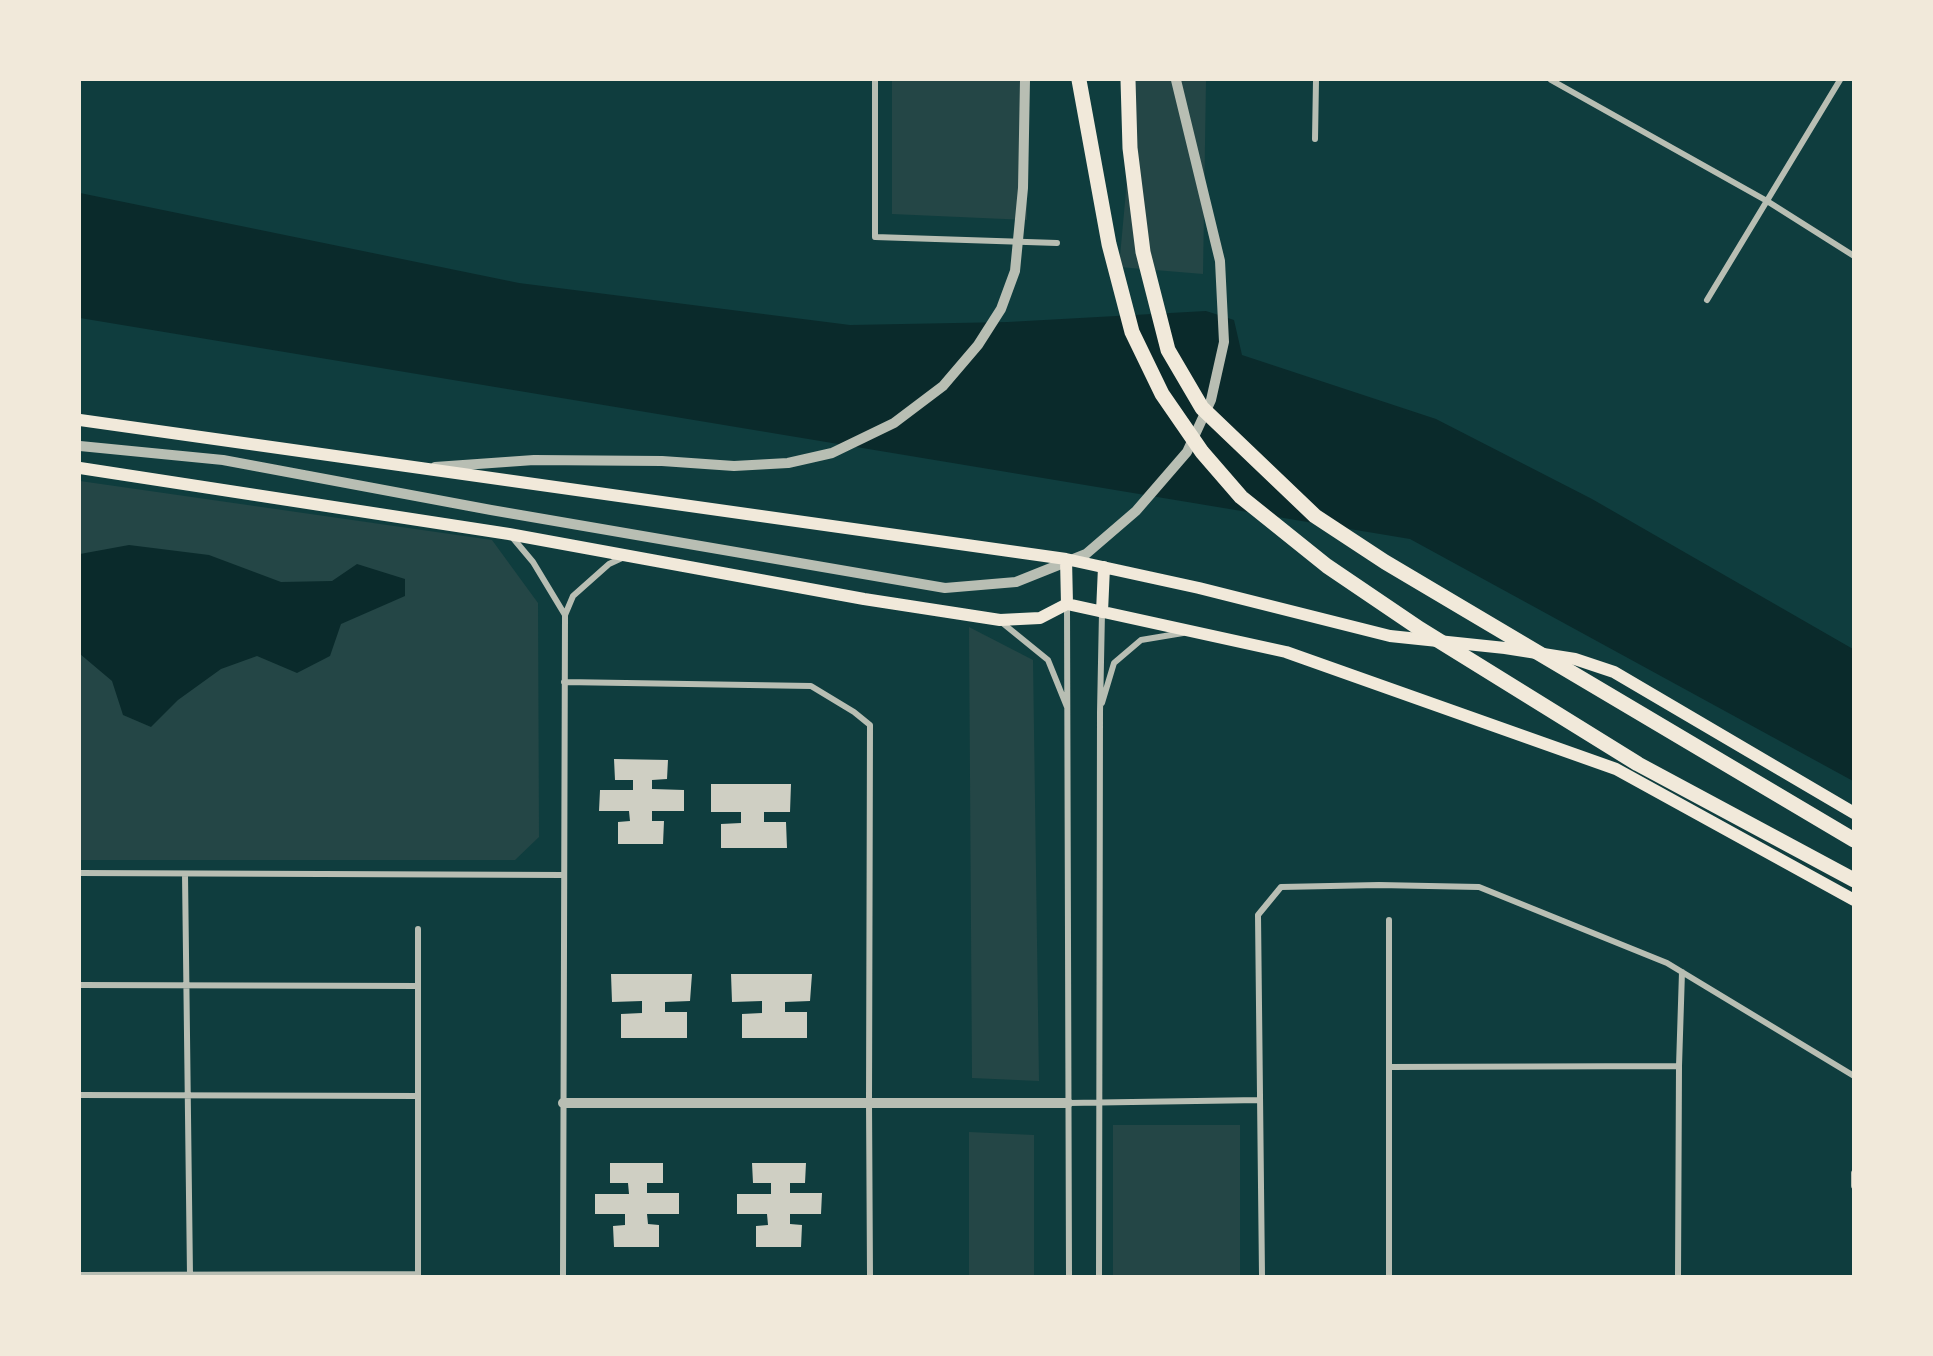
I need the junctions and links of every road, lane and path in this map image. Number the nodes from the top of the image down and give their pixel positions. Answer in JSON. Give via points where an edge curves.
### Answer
{"nodes":[{"id":1,"x":875,"y":80,"type":"edge"},
{"id":2,"x":1025,"y":80,"type":"edge"},
{"id":3,"x":1079,"y":80,"type":"edge"},
{"id":4,"x":1128,"y":80,"type":"edge"},
{"id":5,"x":1176,"y":80,"type":"edge"},
{"id":6,"x":1316,"y":80,"type":"edge"},
{"id":7,"x":1551,"y":80,"type":"edge"},
{"id":8,"x":1840,"y":80,"type":"edge"},
{"id":9,"x":1315,"y":139,"type":"dead end"},
{"id":10,"x":1767,"y":201,"type":"junction"},
{"id":11,"x":1057,"y":243,"type":"dead end"},
{"id":12,"x":1854,"y":256,"type":"edge"},
{"id":13,"x":1707,"y":300,"type":"dead end"},
{"id":14,"x":80,"y":420,"type":"edge"},
{"id":15,"x":80,"y":446,"type":"edge"},
{"id":16,"x":80,"y":468,"type":"edge"},
{"id":17,"x":420,"y":468,"type":"junction"},
{"id":18,"x":509,"y":534,"type":"junction"},
{"id":19,"x":626,"y":556,"type":"junction"},
{"id":20,"x":1066,"y":559,"type":"junction"},
{"id":21,"x":1104,"y":567,"type":"junction"},
{"id":22,"x":1067,"y":604,"type":"junction"},
{"id":23,"x":1102,"y":612,"type":"junction"},
{"id":24,"x":564,"y":615,"type":"junction"},
{"id":25,"x":1000,"y":620,"type":"junction"},
{"id":26,"x":1192,"y":631,"type":"junction"},
{"id":27,"x":564,"y":682,"type":"junction"},
{"id":28,"x":1068,"y":710,"type":"junction"},
{"id":29,"x":1100,"y":712,"type":"junction"},
{"id":30,"x":1854,"y":813,"type":"edge"},
{"id":31,"x":1854,"y":840,"type":"edge"},
{"id":32,"x":80,"y":873,"type":"edge"},
{"id":33,"x":185,"y":873,"type":"junction"},
{"id":34,"x":563,"y":875,"type":"junction"},
{"id":35,"x":1854,"y":880,"type":"edge"},
{"id":36,"x":1854,"y":900,"type":"edge"},
{"id":37,"x":1389,"y":920,"type":"dead end"},
{"id":38,"x":418,"y":929,"type":"dead end"},
{"id":39,"x":1682,"y":972,"type":"junction"},
{"id":40,"x":80,"y":985,"type":"edge"},
{"id":41,"x":186,"y":986,"type":"junction"},
{"id":42,"x":418,"y":986,"type":"junction"},
{"id":43,"x":1679,"y":1066,"type":"junction"},
{"id":44,"x":1389,"y":1067,"type":"junction"},
{"id":45,"x":1854,"y":1076,"type":"edge"},
{"id":46,"x":80,"y":1095,"type":"edge"},
{"id":47,"x":188,"y":1095,"type":"junction"},
{"id":48,"x":418,"y":1096,"type":"junction"},
{"id":49,"x":1260,"y":1100,"type":"junction"},
{"id":50,"x":1099,"y":1101,"type":"junction"},
{"id":51,"x":869,"y":1102,"type":"junction"},
{"id":52,"x":562,"y":1103,"type":"junction"},
{"id":53,"x":1068,"y":1103,"type":"junction"},
{"id":54,"x":1854,"y":1173,"type":"edge"},
{"id":55,"x":1854,"y":1186,"type":"edge"},
{"id":56,"x":80,"y":1275,"type":"edge"},
{"id":57,"x":418,"y":1275,"type":"edge"},
{"id":58,"x":190,"y":1276,"type":"edge"},
{"id":59,"x":563,"y":1276,"type":"edge"},
{"id":60,"x":870,"y":1276,"type":"edge"},
{"id":61,"x":1069,"y":1276,"type":"edge"},
{"id":62,"x":1099,"y":1276,"type":"edge"},
{"id":63,"x":1262,"y":1276,"type":"edge"},
{"id":64,"x":1389,"y":1276,"type":"edge"},
{"id":65,"x":1678,"y":1276,"type":"edge"}],
"edges":[{"from":1,"to":11,"type":"street","via":[[875,237]]},
{"from":2,"to":17,"type":"street","via":[[1023,188],[1015,271],[1001,309],[978,345],[943,386],[894,423],[832,453],[788,463],[734,466],[534,460]]},
{"from":3,"to":35,"type":"main road","via":[[1109,244],[1132,332],[1162,394],[1202,452],[1241,497],[1327,566],[1420,629],[1638,764]]},
{"from":4,"to":31,"type":"main road","via":[[1130,148],[1143,252],[1168,350],[1202,408],[1315,516],[1385,562]]},
{"from":5,"to":15,"type":"street","via":[[1220,261],[1224,342],[1211,400],[1187,452],[1136,511],[1086,554],[1016,582],[945,588],[223,460]]},
{"from":6,"to":9,"type":"street"},
{"from":7,"to":10,"type":"street"},
{"from":8,"to":10,"type":"street"},
{"from":10,"to":12,"type":"street"},
{"from":10,"to":13,"type":"street"},
{"from":14,"to":17,"type":"main road"},
{"from":16,"to":18,"type":"main road"},
{"from":17,"to":20,"type":"main road"},
{"from":18,"to":19,"type":"main road"},
{"from":18,"to":24,"type":"street","via":[[533,562]]},
{"from":19,"to":24,"type":"street","via":[[609,564],[573,596]]},
{"from":19,"to":25,"type":"main road"},
{"from":20,"to":21,"type":"main road"},
{"from":20,"to":22,"type":"main road"},
{"from":21,"to":23,"type":"main road"},
{"from":21,"to":30,"type":"main road","via":[[1390,636],[1575,659],[1614,672]]},
{"from":22,"to":23,"type":"main road"},
{"from":22,"to":25,"type":"main road","via":[[1040,618]]},
{"from":22,"to":28,"type":"street"},
{"from":23,"to":26,"type":"main road"},
{"from":23,"to":29,"type":"street"},
{"from":24,"to":27,"type":"street"},
{"from":25,"to":28,"type":"street","via":[[1048,660]]},
{"from":26,"to":29,"type":"street","via":[[1141,640],[1114,663]]},
{"from":26,"to":36,"type":"main road","via":[[1286,652],[1616,769]]},
{"from":27,"to":34,"type":"street"},
{"from":27,"to":51,"type":"street","via":[[811,686],[870,725]]},
{"from":28,"to":53,"type":"street"},
{"from":29,"to":50,"type":"street"},
{"from":32,"to":33,"type":"street"},
{"from":33,"to":34,"type":"street"},
{"from":33,"to":41,"type":"street"},
{"from":34,"to":52,"type":"street"},
{"from":37,"to":44,"type":"street"},
{"from":38,"to":42,"type":"street"},
{"from":39,"to":43,"type":"street"},
{"from":39,"to":45,"type":"street"},
{"from":39,"to":49,"type":"street","via":[[1479,887],[1281,887],[1258,915]]},
{"from":40,"to":41,"type":"street"},
{"from":41,"to":42,"type":"street"},
{"from":41,"to":47,"type":"street"},
{"from":42,"to":48,"type":"street"},
{"from":43,"to":44,"type":"street"},
{"from":43,"to":65,"type":"street"},
{"from":44,"to":64,"type":"street"},
{"from":46,"to":47,"type":"street"},
{"from":47,"to":48,"type":"street"},
{"from":47,"to":58,"type":"street"},
{"from":48,"to":57,"type":"street"},
{"from":49,"to":50,"type":"street"},
{"from":49,"to":63,"type":"street"},
{"from":50,"to":53,"type":"street"},
{"from":50,"to":62,"type":"street"},
{"from":51,"to":52,"type":"street"},
{"from":51,"to":53,"type":"street"},
{"from":51,"to":60,"type":"street"},
{"from":52,"to":59,"type":"street"},
{"from":53,"to":61,"type":"street"},
{"from":54,"to":55,"type":"street"},
{"from":56,"to":58,"type":"street"},
{"from":57,"to":58,"type":"street"}]}
